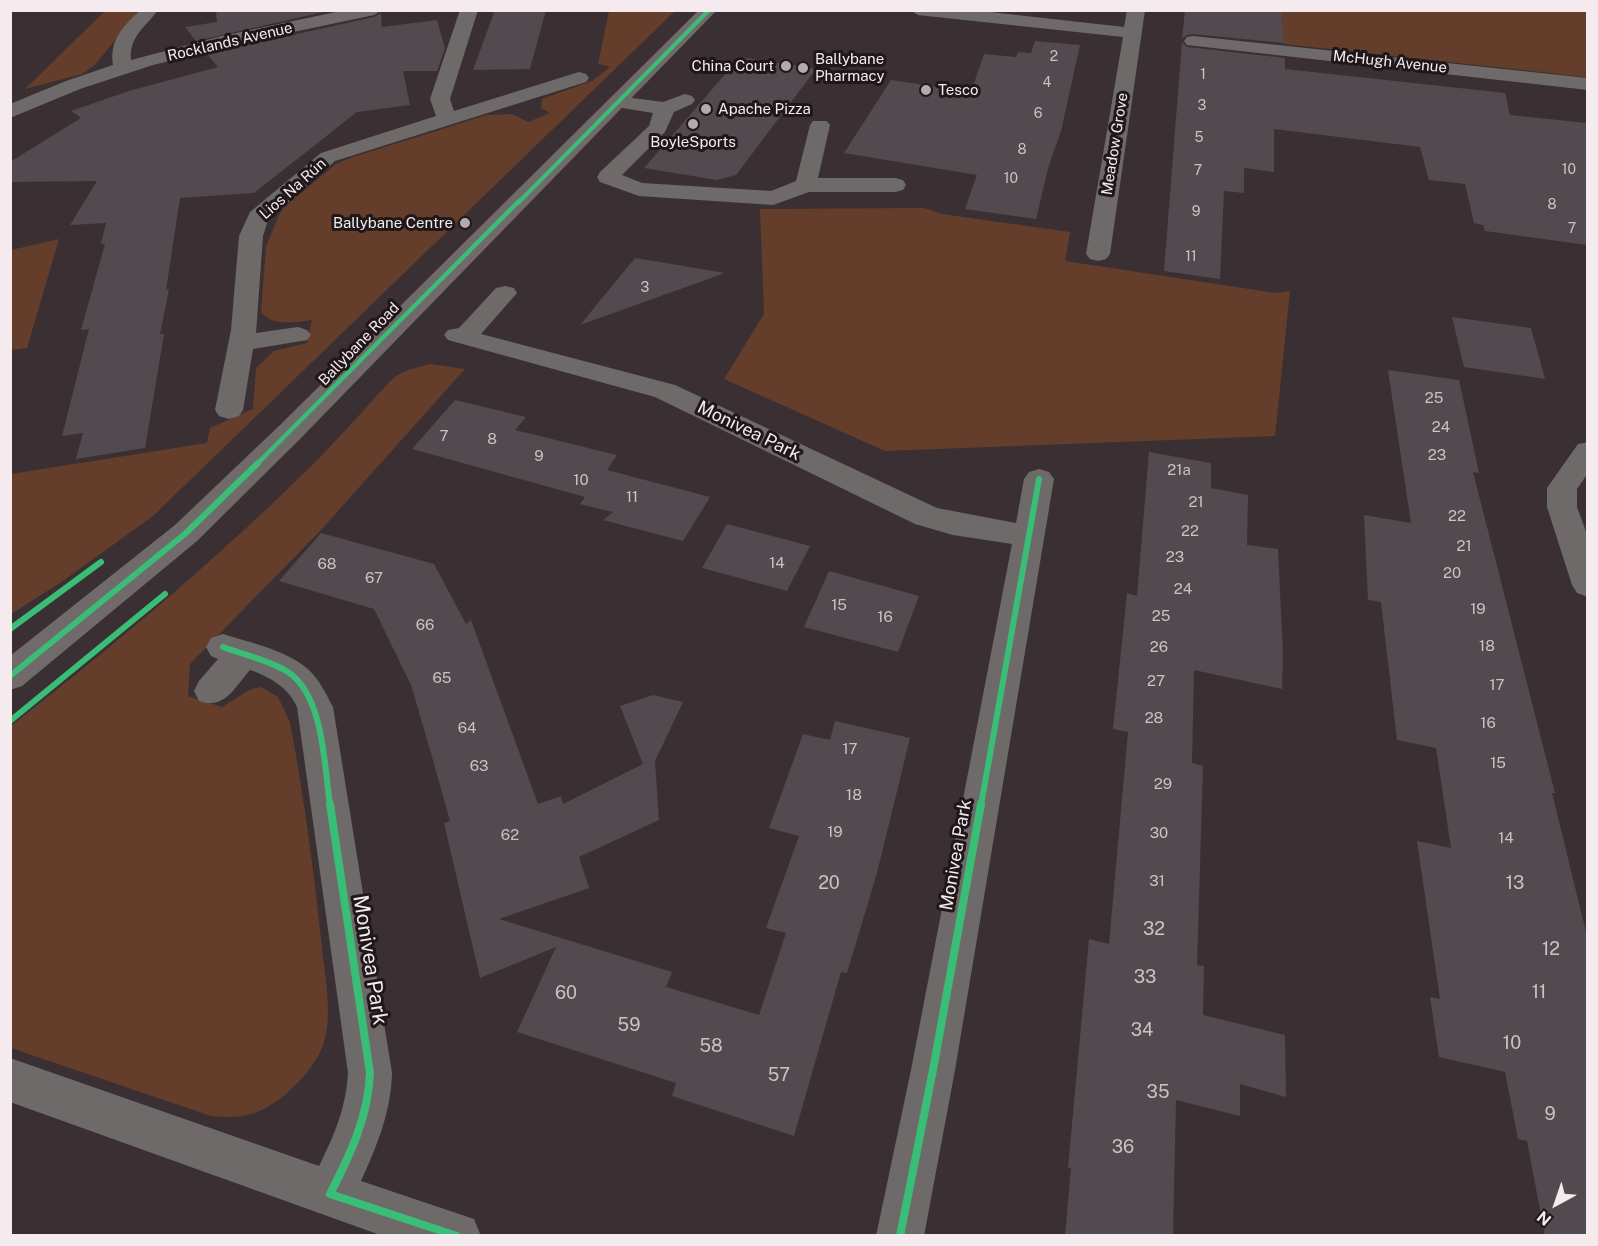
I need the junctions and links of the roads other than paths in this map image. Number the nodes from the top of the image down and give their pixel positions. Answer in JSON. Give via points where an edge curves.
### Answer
{"nodes":[{"id":1,"x":150,"y":10,"type":"edge"},
{"id":2,"x":374,"y":10,"type":"edge"},
{"id":3,"x":469,"y":10,"type":"edge"},
{"id":4,"x":709,"y":10,"type":"edge"},
{"id":5,"x":918,"y":10,"type":"edge"},
{"id":6,"x":1136,"y":10,"type":"edge"},
{"id":7,"x":1132,"y":33,"type":"junction"},
{"id":8,"x":1193,"y":41,"type":"dead end"},
{"id":9,"x":123,"y":69,"type":"junction"},
{"id":10,"x":579,"y":78,"type":"dead end"},
{"id":11,"x":1587,"y":84,"type":"edge"},
{"id":12,"x":686,"y":99,"type":"dead end"},
{"id":13,"x":507,"y":101,"type":"junction"},
{"id":14,"x":617,"y":102,"type":"junction"},
{"id":15,"x":665,"y":108,"type":"junction"},
{"id":16,"x":10,"y":112,"type":"edge"},
{"id":17,"x":533,"y":113,"type":"dead end"},
{"id":18,"x":447,"y":118,"type":"junction"},
{"id":19,"x":820,"y":125,"type":"dead end"},
{"id":20,"x":806,"y":185,"type":"junction"},
{"id":21,"x":895,"y":185,"type":"dead end"},
{"id":22,"x":1098,"y":254,"type":"dead end"},
{"id":23,"x":505,"y":293,"type":"dead end"},
{"id":24,"x":298,"y":335,"type":"dead end"},
{"id":25,"x":241,"y":343,"type":"junction"},
{"id":26,"x":229,"y":410,"type":"dead end"},
{"id":27,"x":1587,"y":451,"type":"edge"},
{"id":28,"x":1039,"y":479,"type":"dead end"},
{"id":29,"x":1029,"y":536,"type":"junction"},
{"id":30,"x":1587,"y":585,"type":"edge"},
{"id":31,"x":10,"y":676,"type":"edge"},
{"id":32,"x":211,"y":691,"type":"dead end"},
{"id":33,"x":10,"y":1080,"type":"edge"},
{"id":34,"x":330,"y":1194,"type":"junction"},
{"id":35,"x":457,"y":1236,"type":"edge"},
{"id":36,"x":900,"y":1236,"type":"edge"}],
"edges":[{"from":1,"to":9,"type":"street","via":[[123,39],[118,52]]},
{"from":2,"to":9,"type":"street","name":"Rocklands Avenue"},
{"from":3,"to":18,"type":"street","via":[[440,99]]},
{"from":4,"to":14,"type":"main road","name":"Ballybane Road"},
{"from":5,"to":7,"type":"street"},
{"from":6,"to":7,"type":"street","name":"Meadow Grove"},
{"from":7,"to":22,"type":"street","name":"Meadow Grove"},
{"from":8,"to":11,"type":"street","name":"McHugh Avenue"},
{"from":9,"to":16,"type":"street","name":"Rocklands Avenue","via":[[67,87]]},
{"from":10,"to":13,"type":"street","name":"Lios Na Rún"},
{"from":12,"to":15,"type":"street"},
{"from":13,"to":17,"type":"street"},
{"from":13,"to":18,"type":"street","name":"Lios Na Rún"},
{"from":14,"to":15,"type":"street"},
{"from":14,"to":31,"type":"main road","name":"Ballybane Road","via":[[194,525]]},
{"from":15,"to":20,"type":"street","via":[[658,128],[608,177],[639,189],[773,198]]},
{"from":18,"to":25,"type":"street","name":"Lios Na Rún","via":[[328,157],[258,217],[251,236]]},
{"from":19,"to":20,"type":"street"},
{"from":20,"to":21,"type":"street"},
{"from":23,"to":29,"type":"street","name":"Monivea Park","via":[[460,336],[662,390],[926,516]]},
{"from":24,"to":25,"type":"street"},
{"from":25,"to":26,"type":"street","name":"Lios Na Rún"},
{"from":27,"to":30,"type":"street","via":[[1562,488],[1562,507]]},
{"from":28,"to":29,"type":"street","name":"Monivea Park"},
{"from":29,"to":36,"type":"street","name":"Monivea Park"},
{"from":32,"to":34,"type":"street","name":"Monivea Park","via":[[233,650],[295,675],[312,699],[371,1080],[364,1120]]},
{"from":33,"to":34,"type":"street"},
{"from":34,"to":35,"type":"street"}]}
